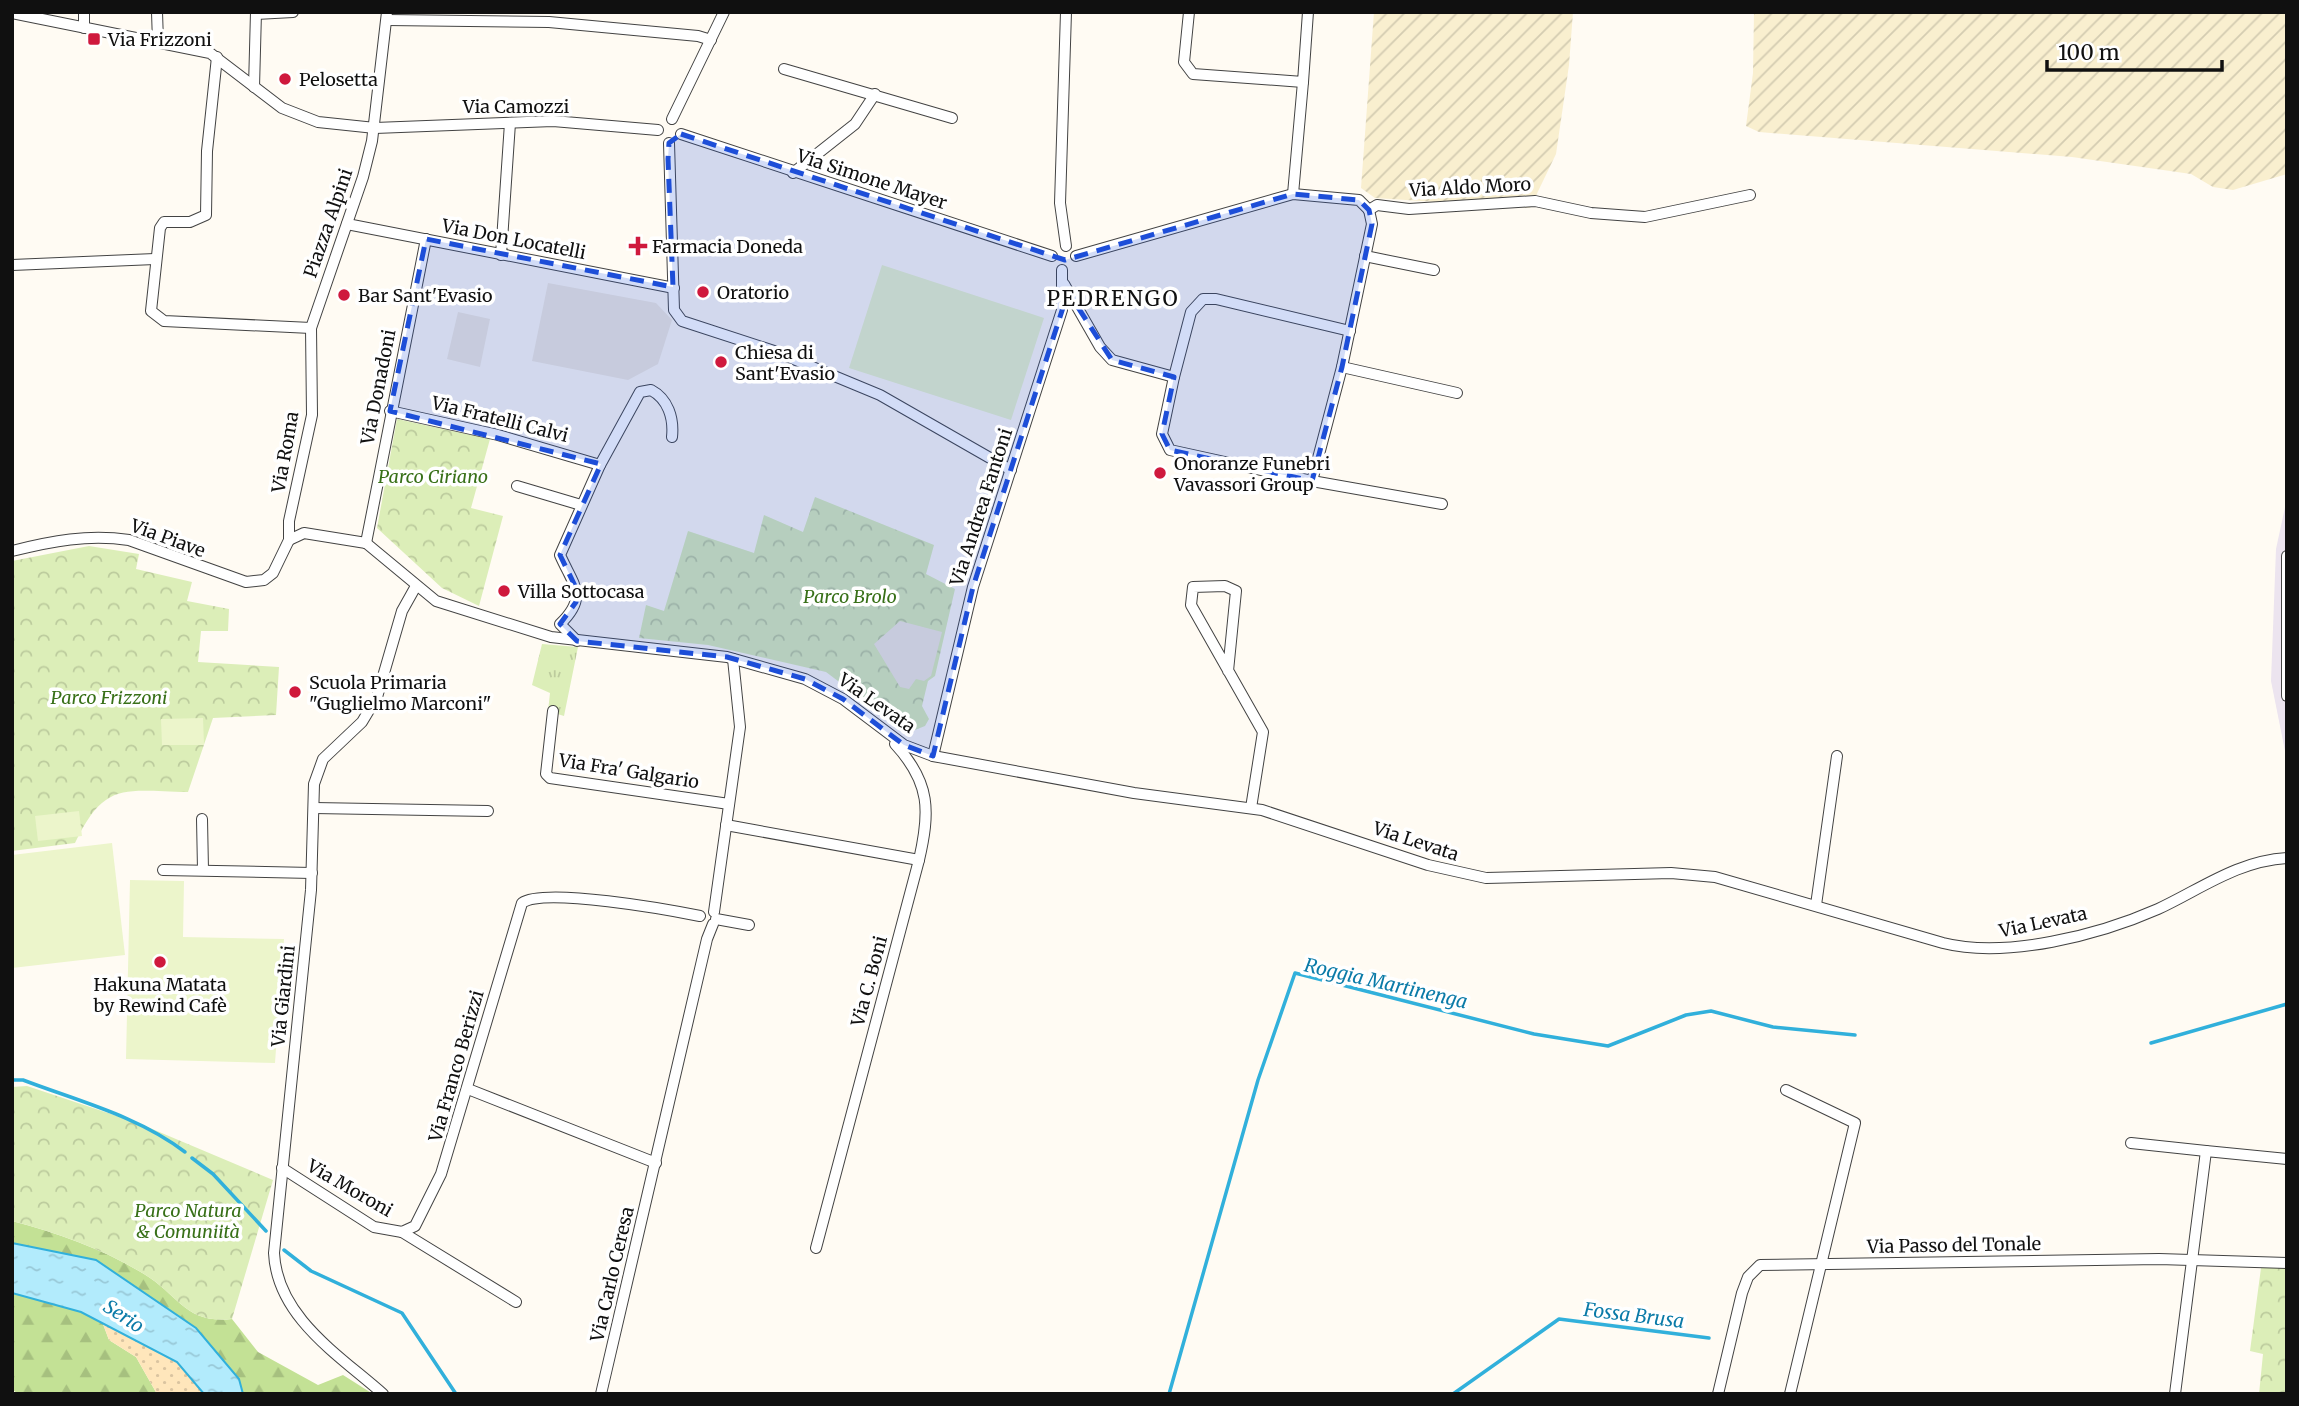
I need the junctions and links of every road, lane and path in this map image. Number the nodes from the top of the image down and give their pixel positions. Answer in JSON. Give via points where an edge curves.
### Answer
{"nodes":[{"id":1,"x":84,"y":12,"type":"edge"},
{"id":2,"x":157,"y":12,"type":"edge"},
{"id":3,"x":293,"y":12,"type":"edge"},
{"id":4,"x":724,"y":12,"type":"edge"},
{"id":5,"x":1066,"y":12,"type":"edge"},
{"id":6,"x":1189,"y":12,"type":"edge"},
{"id":7,"x":1308,"y":12,"type":"edge"},
{"id":8,"x":12,"y":13,"type":"edge"},
{"id":9,"x":256,"y":13,"type":"edge"},
{"id":10,"x":387,"y":16,"type":"edge"},
{"id":11,"x":84,"y":28,"type":"junction"},
{"id":12,"x":711,"y":40,"type":"junction"},
{"id":13,"x":158,"y":42,"type":"junction"},
{"id":14,"x":217,"y":57,"type":"junction"},
{"id":15,"x":785,"y":69,"type":"dead end"},
{"id":16,"x":1303,"y":82,"type":"junction"},
{"id":17,"x":254,"y":87,"type":"junction"},
{"id":18,"x":875,"y":94,"type":"junction"},
{"id":19,"x":953,"y":118,"type":"dead end"},
{"id":20,"x":672,"y":119,"type":"junction"},
{"id":21,"x":510,"y":122,"type":"junction"},
{"id":22,"x":375,"y":128,"type":"junction"},
{"id":23,"x":658,"y":130,"type":"junction"},
{"id":24,"x":681,"y":134,"type":"junction"},
{"id":25,"x":669,"y":143,"type":"junction"},
{"id":26,"x":793,"y":173,"type":"junction"},
{"id":27,"x":1293,"y":194,"type":"junction"},
{"id":28,"x":1750,"y":195,"type":"dead end"},
{"id":29,"x":1369,"y":209,"type":"junction"},
{"id":30,"x":347,"y":224,"type":"junction"},
{"id":31,"x":426,"y":239,"type":"junction"},
{"id":32,"x":1066,"y":246,"type":"junction"},
{"id":33,"x":502,"y":255,"type":"junction"},
{"id":34,"x":1052,"y":256,"type":"junction"},
{"id":35,"x":1076,"y":256,"type":"junction"},
{"id":36,"x":1365,"y":256,"type":"junction"},
{"id":37,"x":155,"y":259,"type":"junction"},
{"id":38,"x":12,"y":265,"type":"edge"},
{"id":39,"x":1062,"y":270,"type":"junction"},
{"id":40,"x":1434,"y":270,"type":"dead end"},
{"id":41,"x":1064,"y":284,"type":"junction"},
{"id":42,"x":674,"y":288,"type":"junction"},
{"id":43,"x":312,"y":328,"type":"junction"},
{"id":44,"x":1350,"y":331,"type":"junction"},
{"id":45,"x":1342,"y":367,"type":"junction"},
{"id":46,"x":1174,"y":377,"type":"junction"},
{"id":47,"x":1457,"y":393,"type":"dead end"},
{"id":48,"x":390,"y":411,"type":"junction"},
{"id":49,"x":672,"y":437,"type":"dead end"},
{"id":50,"x":600,"y":465,"type":"junction"},
{"id":51,"x":1011,"y":470,"type":"junction"},
{"id":52,"x":1311,"y":481,"type":"junction"},
{"id":53,"x":517,"y":486,"type":"dead end"},
{"id":54,"x":1442,"y":504,"type":"dead end"},
{"id":55,"x":581,"y":505,"type":"junction"},
{"id":56,"x":289,"y":540,"type":"junction"},
{"id":57,"x":366,"y":542,"type":"junction"},
{"id":58,"x":12,"y":551,"type":"edge"},
{"id":59,"x":2287,"y":556,"type":"edge"},
{"id":60,"x":416,"y":586,"type":"junction"},
{"id":61,"x":560,"y":624,"type":"junction"},
{"id":62,"x":542,"y":635,"type":"junction"},
{"id":63,"x":577,"y":641,"type":"junction"},
{"id":64,"x":733,"y":659,"type":"junction"},
{"id":65,"x":1228,"y":671,"type":"junction"},
{"id":66,"x":2287,"y":696,"type":"edge"},
{"id":67,"x":553,"y":711,"type":"dead end"},
{"id":68,"x":884,"y":732,"type":"junction"},
{"id":69,"x":933,"y":756,"type":"junction"},
{"id":70,"x":1837,"y":756,"type":"dead end"},
{"id":71,"x":729,"y":804,"type":"junction"},
{"id":72,"x":314,"y":808,"type":"junction"},
{"id":73,"x":1251,"y":808,"type":"junction"},
{"id":74,"x":488,"y":811,"type":"dead end"},
{"id":75,"x":202,"y":819,"type":"dead end"},
{"id":76,"x":726,"y":825,"type":"junction"},
{"id":77,"x":2287,"y":858,"type":"edge"},
{"id":78,"x":919,"y":860,"type":"junction"},
{"id":79,"x":163,"y":870,"type":"dead end"},
{"id":80,"x":203,"y":870,"type":"junction"},
{"id":81,"x":312,"y":873,"type":"junction"},
{"id":82,"x":1816,"y":905,"type":"junction"},
{"id":83,"x":707,"y":918,"type":"junction"},
{"id":84,"x":749,"y":926,"type":"dead end"},
{"id":85,"x":468,"y":1089,"type":"junction"},
{"id":86,"x":1786,"y":1090,"type":"dead end"},
{"id":87,"x":2131,"y":1143,"type":"dead end"},
{"id":88,"x":2206,"y":1151,"type":"junction"},
{"id":89,"x":2287,"y":1159,"type":"edge"},
{"id":90,"x":656,"y":1163,"type":"junction"},
{"id":91,"x":282,"y":1168,"type":"junction"},
{"id":92,"x":402,"y":1232,"type":"junction"},
{"id":93,"x":817,"y":1248,"type":"dead end"},
{"id":94,"x":2193,"y":1260,"type":"junction"},
{"id":95,"x":2287,"y":1263,"type":"edge"},
{"id":96,"x":1821,"y":1264,"type":"junction"},
{"id":97,"x":516,"y":1302,"type":"dead end"},
{"id":98,"x":383,"y":1394,"type":"edge"},
{"id":99,"x":601,"y":1394,"type":"edge"},
{"id":100,"x":1718,"y":1394,"type":"edge"},
{"id":101,"x":1790,"y":1394,"type":"edge"},
{"id":102,"x":2175,"y":1394,"type":"edge"}],
"edges":[{"from":1,"to":11,"type":"street"},
{"from":2,"to":13,"type":"street"},
{"from":3,"to":9,"type":"street"},
{"from":4,"to":12,"type":"street"},
{"from":5,"to":32,"type":"street","via":[[1060,204]]},
{"from":6,"to":16,"type":"street","via":[[1184,62],[1193,74]]},
{"from":7,"to":16,"type":"street"},
{"from":8,"to":11,"type":"street"},
{"from":9,"to":17,"type":"street"},
{"from":10,"to":12,"type":"street","via":[[549,22]]},
{"from":10,"to":22,"type":"street","name":"Piazza Alpini"},
{"from":11,"to":13,"type":"street"},
{"from":12,"to":20,"type":"street"},
{"from":13,"to":14,"type":"street"},
{"from":14,"to":17,"type":"street","name":"Via Camozzi"},
{"from":14,"to":37,"type":"street","via":[[206,215],[164,222]]},
{"from":15,"to":18,"type":"street"},
{"from":16,"to":27,"type":"street"},
{"from":17,"to":22,"type":"street","name":"Via Camozzi","via":[[298,116]]},
{"from":18,"to":19,"type":"street"},
{"from":18,"to":26,"type":"street","via":[[855,124]]},
{"from":20,"to":23,"type":"street","via":[[662,121]]},
{"from":20,"to":24,"type":"street","via":[[680,124]]},
{"from":21,"to":22,"type":"street","name":"Via Camozzi"},
{"from":21,"to":23,"type":"street","name":"Via Camozzi"},
{"from":21,"to":33,"type":"street"},
{"from":22,"to":30,"type":"street","name":"Piazza Alpini"},
{"from":23,"to":25,"type":"street","via":[[661,139]]},
{"from":24,"to":25,"type":"street"},
{"from":24,"to":26,"type":"street","name":"Via Simone Mayer"},
{"from":25,"to":42,"type":"street"},
{"from":26,"to":34,"type":"street","name":"Via Simone Mayer"},
{"from":27,"to":29,"type":"street","name":"Via Aldo Moro","via":[[1359,200]]},
{"from":27,"to":35,"type":"street","name":"Via Aldo Moro"},
{"from":28,"to":29,"type":"street","name":"Via Aldo Moro","via":[[1645,217],[1591,213],[1535,201],[1409,209],[1377,205]]},
{"from":29,"to":36,"type":"street","via":[[1372,224]]},
{"from":30,"to":31,"type":"street","name":"Via Don Locatelli"},
{"from":30,"to":43,"type":"street","name":"Piazza Alpini"},
{"from":31,"to":33,"type":"street","name":"Via Don Locatelli"},
{"from":31,"to":48,"type":"street","name":"Via Donadoni"},
{"from":32,"to":34,"type":"street","via":[[1057,248]]},
{"from":32,"to":35,"type":"street"},
{"from":33,"to":42,"type":"street","name":"Via Don Locatelli"},
{"from":34,"to":39,"type":"street","via":[[1053,264]]},
{"from":35,"to":39,"type":"street","via":[[1074,265]]},
{"from":36,"to":40,"type":"street"},
{"from":36,"to":44,"type":"street"},
{"from":37,"to":38,"type":"street"},
{"from":37,"to":43,"type":"street","via":[[151,311],[164,321]]},
{"from":39,"to":41,"type":"street","name":"Via Andrea Fantoni"},
{"from":41,"to":46,"type":"street","via":[[1112,360]]},
{"from":41,"to":51,"type":"street","name":"Via Andrea Fantoni","via":[[1062,310]]},
{"from":42,"to":51,"type":"street","via":[[674,310],[682,321],[774,351],[880,395]]},
{"from":43,"to":56,"type":"street","name":"Via Roma","via":[[312,415]]},
{"from":44,"to":45,"type":"street"},
{"from":44,"to":46,"type":"street","via":[[1203,299],[1191,312]]},
{"from":45,"to":47,"type":"street"},
{"from":45,"to":52,"type":"street"},
{"from":46,"to":52,"type":"street","via":[[1162,434],[1170,450]]},
{"from":48,"to":50,"type":"street","name":"Via Fratelli Calvi","via":[[499,435]]},
{"from":48,"to":57,"type":"street","name":"Via Donadoni"},
{"from":49,"to":50,"type":"street","via":[[668,408],[661,397],[651,390],[640,392]]},
{"from":50,"to":55,"type":"street"},
{"from":51,"to":69,"type":"street","name":"Via Andrea Fantoni","via":[[973,587]]},
{"from":52,"to":54,"type":"street"},
{"from":53,"to":55,"type":"street"},
{"from":55,"to":61,"type":"street","via":[[561,555],[577,590],[576,602]]},
{"from":56,"to":57,"type":"street","via":[[304,533]]},
{"from":56,"to":58,"type":"street","name":"Via Piave","via":[[279,564],[264,580],[239,580],[109,537],[76,537]]},
{"from":57,"to":60,"type":"street","name":"Via Levata"},
{"from":59,"to":66,"type":"street"},
{"from":60,"to":62,"type":"street","name":"Via Levata","via":[[436,601]]},
{"from":60,"to":72,"type":"street","name":"Via Giardini","via":[[402,611],[377,697],[362,722],[323,759],[314,784]]},
{"from":61,"to":62,"type":"street"},
{"from":61,"to":63,"type":"street"},
{"from":62,"to":63,"type":"street","name":"Via Levata"},
{"from":63,"to":64,"type":"street","name":"Via Levata"},
{"from":64,"to":68,"type":"street","name":"Via Levata","via":[[823,686]]},
{"from":64,"to":71,"type":"street","name":"Via Carlo Ceresa","via":[[740,727]]},
{"from":65,"to":65,"type":"street","via":[[1191,605],[1193,587],[1225,586],[1236,591]]},
{"from":65,"to":73,"type":"street","via":[[1263,732]]},
{"from":67,"to":71,"type":"street","name":"Via Fra' Galgario","via":[[546,767],[550,779]]},
{"from":68,"to":69,"type":"street","name":"Via Levata"},
{"from":68,"to":78,"type":"street","name":"Via C. Boni","via":[[905,755],[927,803]]},
{"from":69,"to":73,"type":"street","name":"Via Levata","via":[[1134,793]]},
{"from":70,"to":82,"type":"street"},
{"from":71,"to":76,"type":"street","name":"Via Carlo Ceresa"},
{"from":72,"to":74,"type":"street"},
{"from":72,"to":81,"type":"street","name":"Via Giardini"},
{"from":73,"to":82,"type":"street","name":"Via Levata","via":[[1427,865],[1486,878],[1697,874]]},
{"from":75,"to":80,"type":"street"},
{"from":76,"to":78,"type":"street"},
{"from":76,"to":83,"type":"street","name":"Via Carlo Ceresa"},
{"from":77,"to":82,"type":"street","name":"Via Levata","via":[[2233,869],[2158,909],[2118,923],[2001,950],[1964,948]]},
{"from":78,"to":93,"type":"street","name":"Via C. Boni"},
{"from":79,"to":80,"type":"street"},
{"from":80,"to":81,"type":"street"},
{"from":81,"to":91,"type":"street","name":"Via Giardini"},
{"from":83,"to":84,"type":"street"},
{"from":83,"to":85,"type":"street","name":"Via Franco Berizzi","via":[[599,900],[527,900],[519,908]]},
{"from":83,"to":90,"type":"street","name":"Via Carlo Ceresa","via":[[707,939]]},
{"from":85,"to":90,"type":"street"},
{"from":85,"to":92,"type":"street","name":"Via Franco Berizzi","via":[[441,1174],[415,1226]]},
{"from":86,"to":96,"type":"street","via":[[1855,1123]]},
{"from":87,"to":88,"type":"street"},
{"from":88,"to":89,"type":"street"},
{"from":88,"to":94,"type":"street"},
{"from":90,"to":99,"type":"street","name":"Via Carlo Ceresa"},
{"from":91,"to":92,"type":"street","name":"Via Moroni","via":[[374,1227]]},
{"from":91,"to":98,"type":"street","name":"Via Giardini","via":[[274,1253],[285,1299],[303,1322]]},
{"from":92,"to":97,"type":"street","name":"Via Moroni"},
{"from":94,"to":95,"type":"street","name":"Via Passo del Tonale"},
{"from":94,"to":96,"type":"street","name":"Via Passo del Tonale"},
{"from":94,"to":102,"type":"street"},
{"from":96,"to":100,"type":"street","name":"Via Passo del Tonale","via":[[1760,1265],[1748,1277]]},
{"from":96,"to":101,"type":"street"}]}
